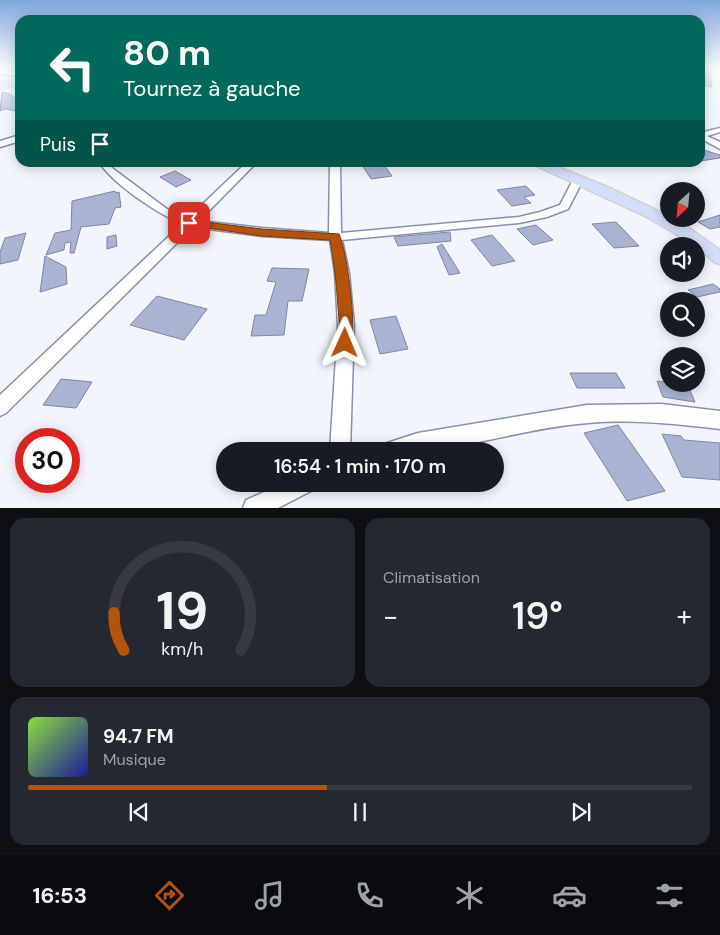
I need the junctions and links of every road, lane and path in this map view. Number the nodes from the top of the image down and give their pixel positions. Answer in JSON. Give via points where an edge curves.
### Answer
{"nodes":[{"id":1,"x":720,"y":130,"type":"edge"},
{"id":2,"x":705,"y":133,"type":"edge"},
{"id":3,"x":705,"y":135,"type":"edge"},
{"id":4,"x":705,"y":137,"type":"edge"},
{"id":5,"x":720,"y":139,"type":"edge"},
{"id":6,"x":15,"y":140,"type":"edge"},
{"id":7,"x":0,"y":144,"type":"edge"},
{"id":8,"x":720,"y":146,"type":"edge"},
{"id":9,"x":107,"y":167,"type":"edge"},
{"id":10,"x":247,"y":167,"type":"edge"},
{"id":11,"x":334,"y":167,"type":"edge"},
{"id":12,"x":546,"y":167,"type":"edge"},
{"id":13,"x":578,"y":180,"type":"junction"},
{"id":14,"x":189,"y":223,"type":"junction"},
{"id":15,"x":335,"y":237,"type":"junction"},
{"id":16,"x":720,"y":258,"type":"edge"},
{"id":17,"x":0,"y":407,"type":"edge"},
{"id":18,"x":720,"y":420,"type":"edge"},
{"id":19,"x":340,"y":442,"type":"edge"},
{"id":20,"x":424,"y":442,"type":"edge"},
{"id":21,"x":288,"y":492,"type":"edge"},
{"id":22,"x":261,"y":506,"type":"edge"}],
"edges":[{"from":1,"to":2,"type":"street"},
{"from":3,"to":5,"type":"street"},
{"from":4,"to":8,"type":"street"},
{"from":6,"to":7,"type":"street"},
{"from":9,"to":14,"type":"street","via":[[163,211]]},
{"from":10,"to":14,"type":"street"},
{"from":11,"to":15,"type":"street"},
{"from":12,"to":13,"type":"main road"},
{"from":13,"to":15,"type":"street","via":[[564,206],[543,216]]},
{"from":13,"to":16,"type":"main road","via":[[674,224]]},
{"from":14,"to":15,"type":"street"},
{"from":14,"to":17,"type":"street"},
{"from":15,"to":19,"type":"street","via":[[346,325]]},
{"from":18,"to":20,"type":"street","via":[[661,413],[587,414]]},
{"from":21,"to":22,"type":"street"}]}
